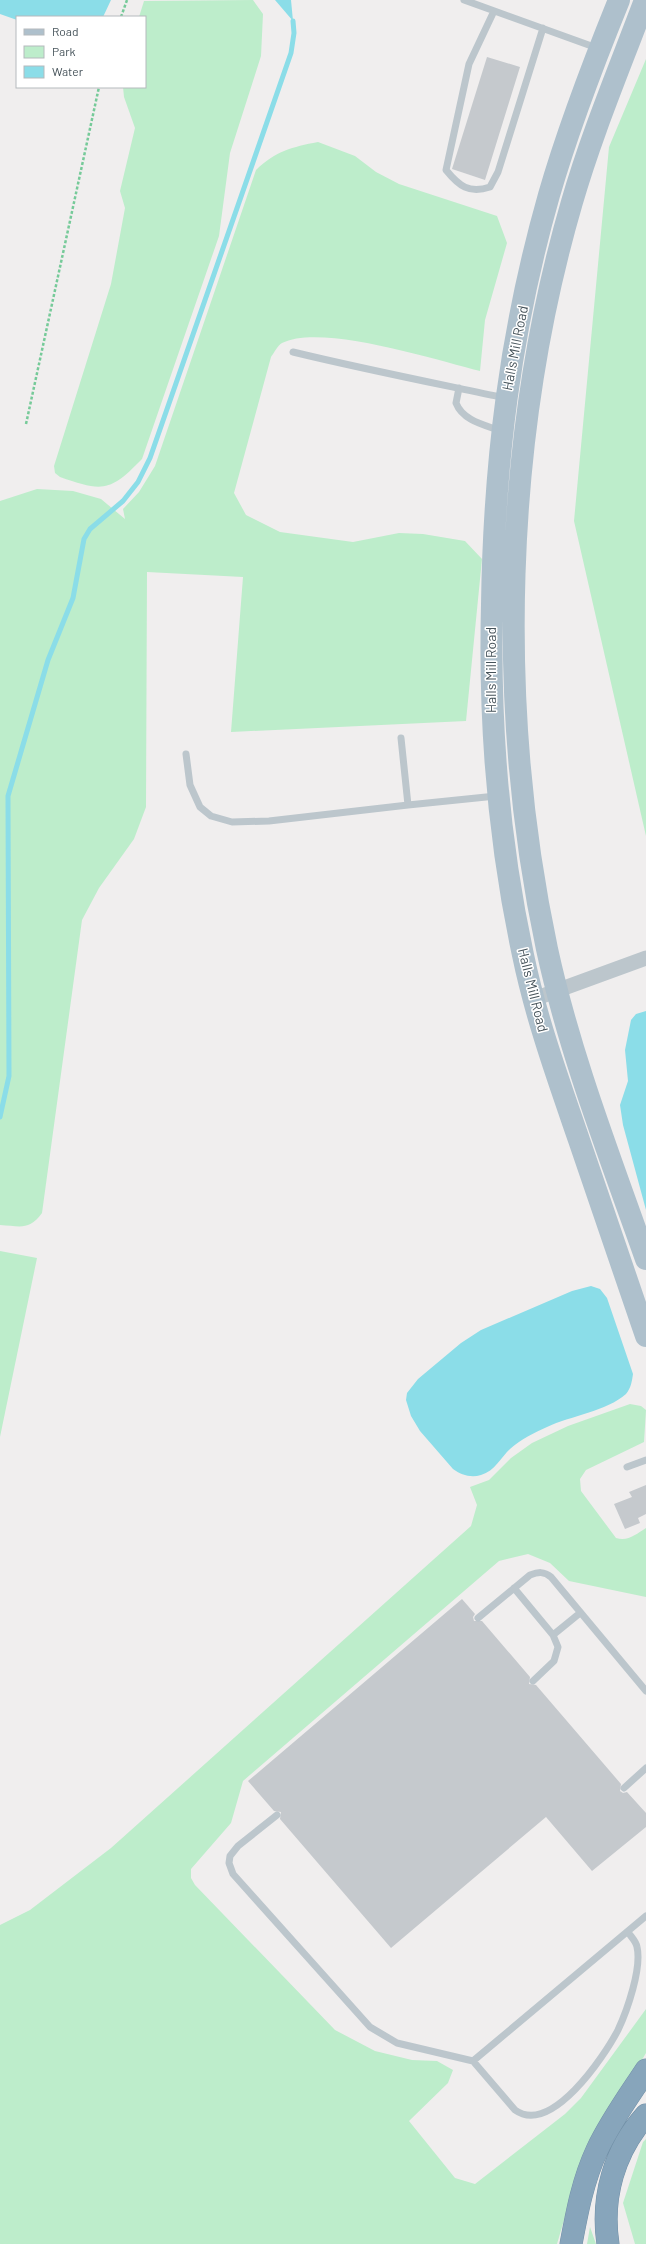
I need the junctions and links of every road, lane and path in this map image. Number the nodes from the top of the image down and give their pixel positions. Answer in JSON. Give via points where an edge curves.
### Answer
{"nodes":[{"id":1,"x":127,"y":0,"type":"edge"},
{"id":2,"x":464,"y":0,"type":"edge"},
{"id":3,"x":619,"y":0,"type":"edge"},
{"id":4,"x":645,"y":0,"type":"edge"},
{"id":5,"x":494,"y":11,"type":"junction"},
{"id":6,"x":121,"y":16,"type":"edge"},
{"id":7,"x":543,"y":28,"type":"junction"},
{"id":8,"x":599,"y":49,"type":"junction"},
{"id":9,"x":99,"y":88,"type":"edge"},
{"id":10,"x":293,"y":352,"type":"dead end"},
{"id":11,"x":460,"y":388,"type":"junction"},
{"id":12,"x":506,"y":398,"type":"junction"},
{"id":13,"x":26,"y":424,"type":"dead end"},
{"id":14,"x":501,"y":431,"type":"junction"},
{"id":15,"x":401,"y":738,"type":"dead end"},
{"id":16,"x":186,"y":754,"type":"dead end"},
{"id":17,"x":498,"y":796,"type":"junction"},
{"id":18,"x":408,"y":805,"type":"junction"},
{"id":19,"x":646,"y":958,"type":"edge"},
{"id":20,"x":558,"y":990,"type":"junction"},
{"id":21,"x":534,"y":998,"type":"junction"},
{"id":22,"x":565,"y":1099,"type":"junction"},
{"id":23,"x":618,"y":1182,"type":"junction"},
{"id":24,"x":646,"y":1259,"type":"edge"},
{"id":25,"x":646,"y":1336,"type":"edge"},
{"id":26,"x":646,"y":1460,"type":"edge"},
{"id":27,"x":627,"y":1467,"type":"dead end"},
{"id":28,"x":514,"y":1588,"type":"junction"},
{"id":29,"x":580,"y":1613,"type":"junction"},
{"id":30,"x":478,"y":1618,"type":"dead end"},
{"id":31,"x":553,"y":1635,"type":"junction"},
{"id":32,"x":533,"y":1681,"type":"dead end"},
{"id":33,"x":646,"y":1691,"type":"edge"},
{"id":34,"x":646,"y":1768,"type":"edge"},
{"id":35,"x":624,"y":1788,"type":"dead end"},
{"id":36,"x":277,"y":1815,"type":"dead end"},
{"id":37,"x":646,"y":1916,"type":"edge"},
{"id":38,"x":628,"y":1932,"type":"junction"},
{"id":39,"x":473,"y":2061,"type":"junction"},
{"id":40,"x":646,"y":2070,"type":"edge"},
{"id":41,"x":646,"y":2115,"type":"edge"},
{"id":42,"x":571,"y":2244,"type":"edge"},
{"id":43,"x":608,"y":2244,"type":"edge"}],
"edges":[{"from":1,"to":6,"type":"path"},
{"from":2,"to":5,"type":"lane"},
{"from":3,"to":8,"type":"main road","name":"Halls Mill Road"},
{"from":4,"to":20,"type":"main road","name":"Halls Mill Road","via":[[596,130],[559,250],[535,370],[519,503],[515,677],[519,763],[534,884]]},
{"from":5,"to":7,"type":"lane"},
{"from":5,"to":7,"type":"lane","via":[[469,64],[446,170],[460,186],[478,191],[490,187],[498,172]]},
{"from":7,"to":8,"type":"lane"},
{"from":8,"to":12,"type":"main road","name":"Halls Mill Road","via":[[549,196],[524,299]]},
{"from":9,"to":13,"type":"path"},
{"from":10,"to":11,"type":"lane","via":[[380,373]]},
{"from":11,"to":12,"type":"lane"},
{"from":11,"to":14,"type":"lane","via":[[456,403],[461,411],[475,421]]},
{"from":12,"to":14,"type":"main road","name":"Halls Mill Road"},
{"from":14,"to":17,"type":"main road","name":"Halls Mill Road","via":[[495,502],[491,642],[492,725]]},
{"from":15,"to":18,"type":"lane"},
{"from":16,"to":18,"type":"lane","via":[[190,785],[200,807],[211,816],[232,822],[269,821]]},
{"from":17,"to":18,"type":"lane"},
{"from":17,"to":21,"type":"main road","name":"Halls Mill Road","via":[[510,887]]},
{"from":19,"to":20,"type":"street"},
{"from":20,"to":21,"type":"street"},
{"from":20,"to":23,"type":"main road","name":"Halls Mill Road"},
{"from":21,"to":22,"type":"main road","name":"Halls Mill Road"},
{"from":22,"to":23,"type":"main road","via":[[576,1104],[605,1174]]},
{"from":22,"to":25,"type":"main road","name":"Halls Mill Road"},
{"from":23,"to":24,"type":"main road","name":"Halls Mill Road"},
{"from":26,"to":27,"type":"lane"},
{"from":28,"to":29,"type":"lane","via":[[530,1575],[545,1573]]},
{"from":28,"to":30,"type":"lane"},
{"from":28,"to":31,"type":"lane"},
{"from":29,"to":31,"type":"lane"},
{"from":29,"to":33,"type":"lane"},
{"from":31,"to":32,"type":"lane","via":[[558,1647],[554,1661]]},
{"from":34,"to":35,"type":"lane"},
{"from":36,"to":39,"type":"lane","via":[[234,1851],[229,1863],[233,1874],[370,2027],[397,2043]]},
{"from":37,"to":38,"type":"lane"},
{"from":38,"to":39,"type":"lane"},
{"from":38,"to":39,"type":"lane","via":[[637,1945],[637,1964],[618,2030],[594,2066],[561,2103],[538,2115],[519,2113]]},
{"from":40,"to":42,"type":"highway","via":[[597,2149],[581,2195]]},
{"from":41,"to":43,"type":"highway","via":[[622,2151],[608,2187],[605,2223]]}]}
